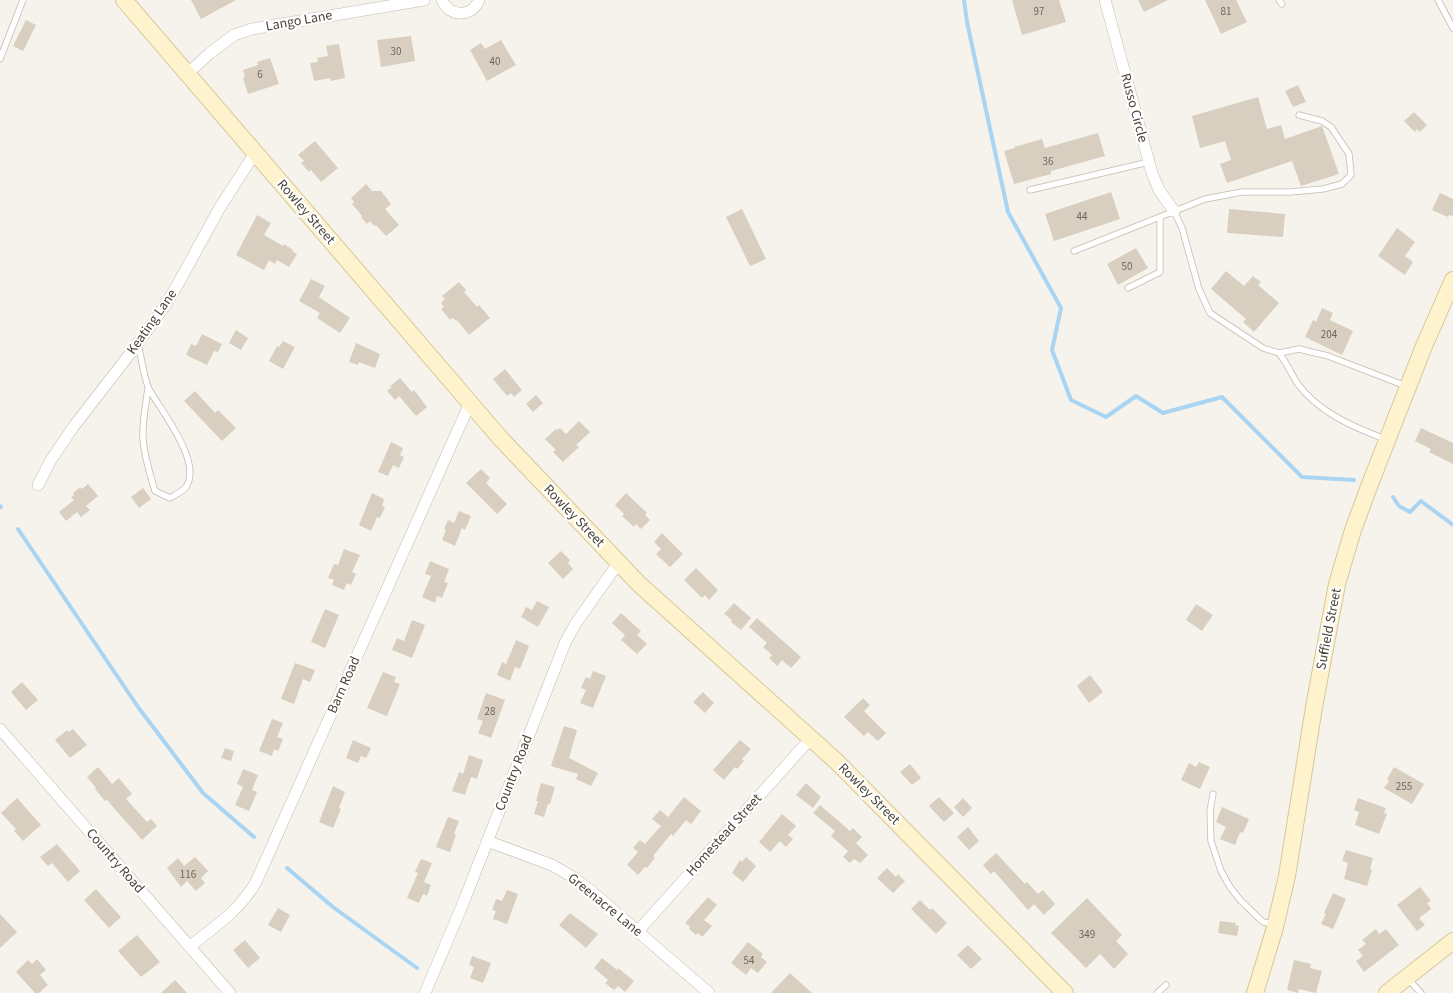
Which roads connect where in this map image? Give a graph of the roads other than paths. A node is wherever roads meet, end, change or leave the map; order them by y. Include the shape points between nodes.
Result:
1 (23, 0) edge
2 (124, 0) edge
3 (424, 0) edge
4 (442, 0) edge
5 (479, 0) edge
6 (1105, 0) edge
7 (1438, 0) edge
8 (1453, 28) edge
9 (0, 59) edge
10 (188, 74) junction
11 (1299, 115) dead end
12 (255, 153) junction
13 (1149, 162) junction
14 (1030, 190) dead end
15 (1174, 211) junction
16 (1160, 217) junction
17 (1074, 251) dead end
18 (1128, 288) dead end
19 (1451, 288) edge
20 (138, 344) junction
21 (1279, 353) junction
22 (1408, 387) junction
23 (148, 388) junction
24 (470, 403) junction
25 (1387, 440) junction
26 (38, 485) dead end
27 (619, 562) junction
28 (0, 729) edge
29 (811, 738) junction
30 (1213, 794) dead end
31 (487, 842) junction
32 (1276, 925) junction
33 (638, 932) junction
34 (1453, 941) edge
35 (190, 946) junction
36 (1407, 977) junction
37 (1166, 985) dead end
38 (230, 993) edge
39 (425, 993) edge
40 (709, 993) edge
41 (1065, 993) edge
42 (1156, 993) edge
43 (1255, 993) edge
44 (1387, 993) edge
45 (1421, 993) edge

1 - 9 lane
2 - 10 street, Rowley Street
3 - 10 street, Lango Lane via 252,29 234,36
4 - 5 street via 451,12 463,14 474,9
6 - 13 street, Russo Circle
7 - 8 lane
10 - 12 street, Rowley Street
11 - 15 lane via 1331,127 1349,154 1351,175 1342,184 1290,192 1242,192 1206,199
12 - 20 street, Keating Lane via 219,209 179,282
12 - 24 street, Rowley Street
13 - 14 lane
13 - 15 street, Russo Circle via 1159,190
15 - 16 lane
15 - 21 lane via 1210,313 1263,348
16 - 17 lane
16 - 18 lane via 1160,272
19 - 22 street, Suffield Street
20 - 23 lane
20 - 26 street, Keating Lane via 74,426
21 - 22 lane via 1300,349 1328,356
21 - 25 lane via 1298,384 1318,405 1350,425
22 - 25 street, Suffield Street
23 - 23 lane via 188,456 191,472 186,487 170,498 155,491 148,469 143,438
24 - 27 street, Rowley Street
24 - 35 street, Barn Road via 259,875 238,907
25 - 32 street, Suffield Street via 1360,508 1337,584 1291,860
27 - 29 street, Rowley Street via 639,584
27 - 31 street, Country Road via 565,643
28 - 35 street, Country Road
29 - 33 street, Homestead Street
29 - 41 street, Rowley Street
30 - 32 lane via 1211,841 1221,871 1246,906 1263,922
31 - 33 street, Greenacre Lane via 561,870 590,890
31 - 39 street, Country Road
32 - 43 street, Suffield Street
33 - 40 street, Greenacre Lane
34 - 36 street
35 - 38 street, Country Road
36 - 44 street
36 - 45 lane
37 - 42 lane

